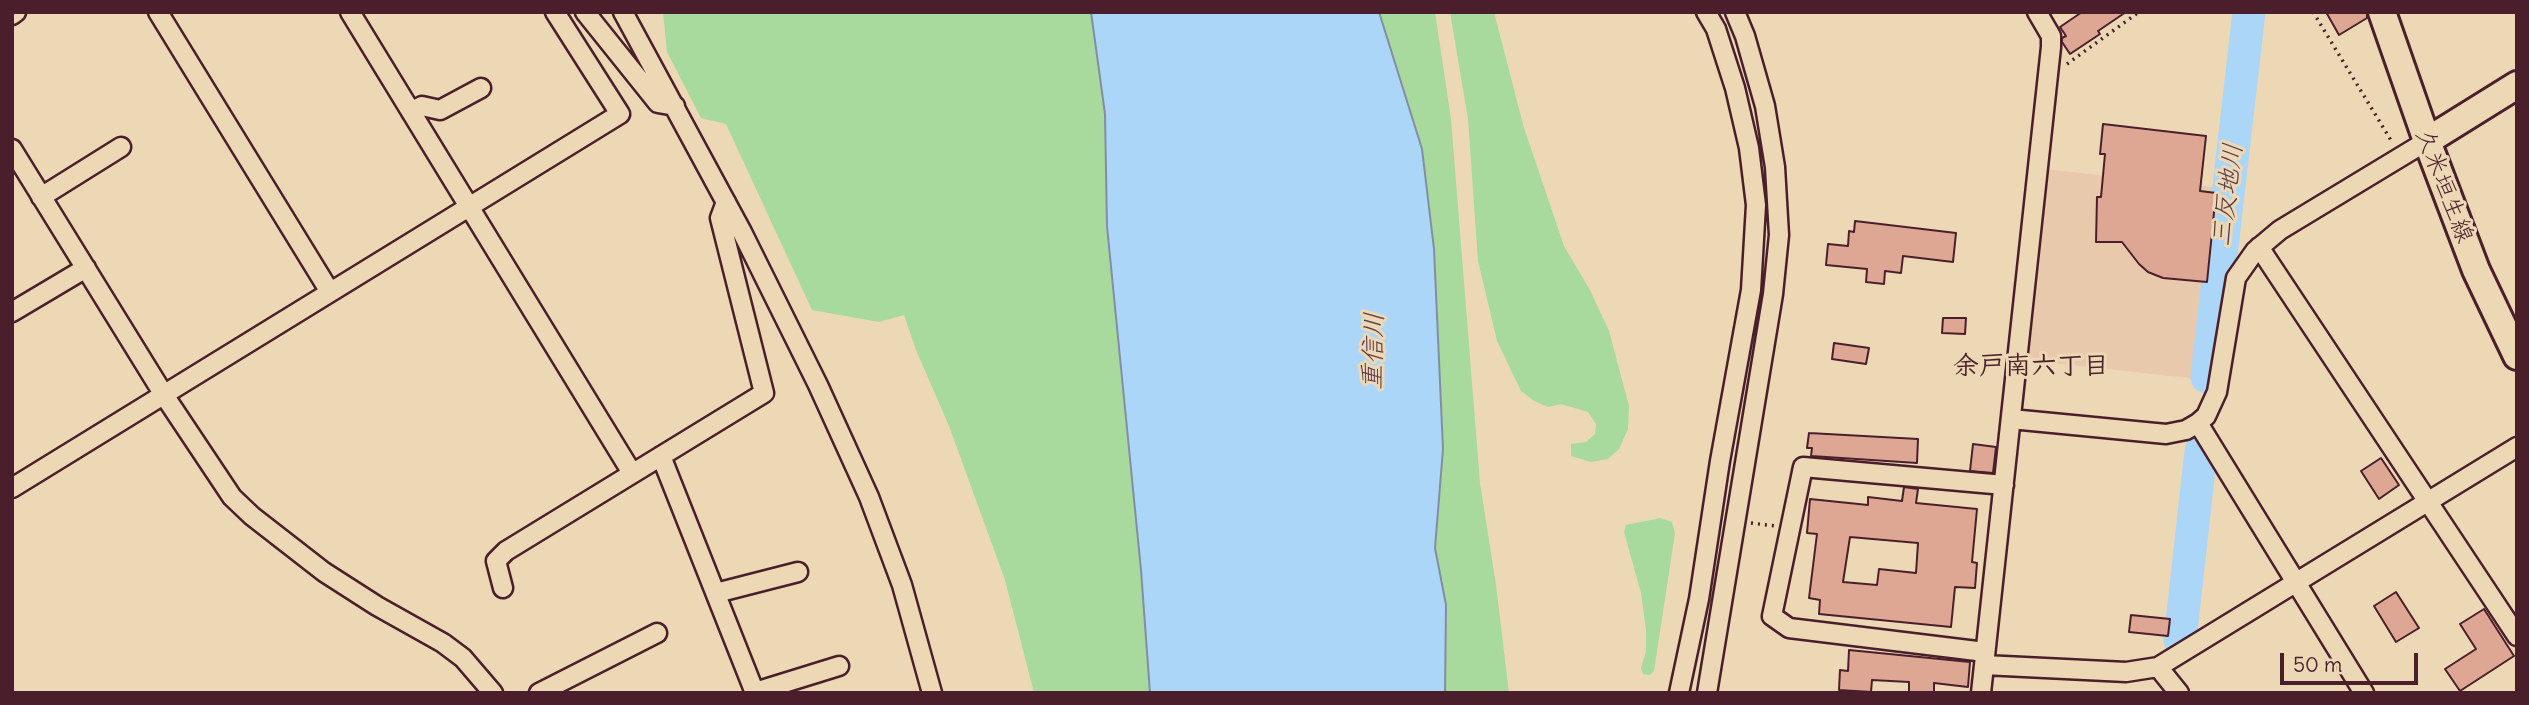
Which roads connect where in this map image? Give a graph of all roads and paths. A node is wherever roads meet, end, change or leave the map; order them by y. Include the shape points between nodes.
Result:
1 (158, 12) edge
2 (350, 12) edge
3 (555, 12) edge
4 (585, 12) edge
5 (623, 12) edge
6 (1706, 12) edge
7 (1735, 12) edge
8 (2139, 12) edge
9 (2313, 12) edge
10 (2382, 12) edge
11 (2043, 14) edge
12 (1715, 21) edge
13 (2049, 67) junction
14 (2517, 85) edge
15 (481, 88) dead end
16 (675, 106) junction
17 (411, 112) junction
18 (2427, 141) junction
19 (121, 147) dead end
20 (12, 149) edge
21 (2401, 156) junction
22 (41, 197) junction
23 (726, 202) junction
24 (469, 206) junction
25 (2259, 247) junction
26 (86, 268) junction
27 (330, 292) junction
28 (12, 312) edge
29 (2517, 356) edge
30 (164, 395) junction
31 (2011, 419) junction
32 (2198, 423) junction
33 (2517, 447) edge
34 (661, 456) junction
35 (632, 473) junction
36 (14, 483) edge
37 (2004, 485) junction
38 (2427, 502) junction
39 (798, 572) dead end
40 (2297, 583) junction
41 (503, 588) dead end
42 (716, 593) junction
43 (657, 633) dead end
44 (2517, 636) edge
45 (1985, 658) junction
46 (839, 666) dead end
47 (2158, 667) junction
48 (755, 692) edge
49 (493, 693) edge
50 (539, 693) edge
51 (932, 693) edge
52 (1679, 693) edge
53 (1707, 693) edge
54 (1981, 693) edge
55 (2179, 693) edge
56 (2364, 693) edge

1 - 27 street
2 - 17 street
3 - 24 street via 620,114
4 - 16 street via 659,103
5 - 16 street
6 - 12 street
7 - 53 street via 1765,107 1779,235
8 - 13 path via 2061,68
9 - 21 path
10 - 18 main road, 久米垣生線
11 - 13 street via 2050,36
12 - 52 street via 1749,148 1756,205 1751,290
13 - 31 street
14 - 18 main road
15 - 17 street via 440,110 422,106
16 - 23 street
17 - 24 street
18 - 21 street
18 - 29 main road, 久米垣生線 via 2476,270
19 - 22 street
20 - 22 street
21 - 25 street
22 - 26 street
23 - 34 street via 720,218 764,393
23 - 51 street via 869,497 902,585
24 - 27 street
24 - 35 street
25 - 32 street via 2236,278 2217,392
25 - 38 street
26 - 28 street
26 - 30 street
27 - 30 street
30 - 36 street
30 - 49 street via 232,497 252,516 324,572 443,643 463,658
31 - 32 street via 2166,434
31 - 37 street
32 - 40 street
33 - 38 street
34 - 35 street
34 - 42 street
35 - 41 street via 506,551 496,561
37 - 45 street
37 - 45 street via 1803,467 1772,616 1789,628
38 - 40 street
38 - 44 street
39 - 42 street
40 - 47 street
40 - 56 street
42 - 48 street
43 - 50 street
45 - 47 street via 2126,672
45 - 54 street
46 - 48 street
47 - 55 street

